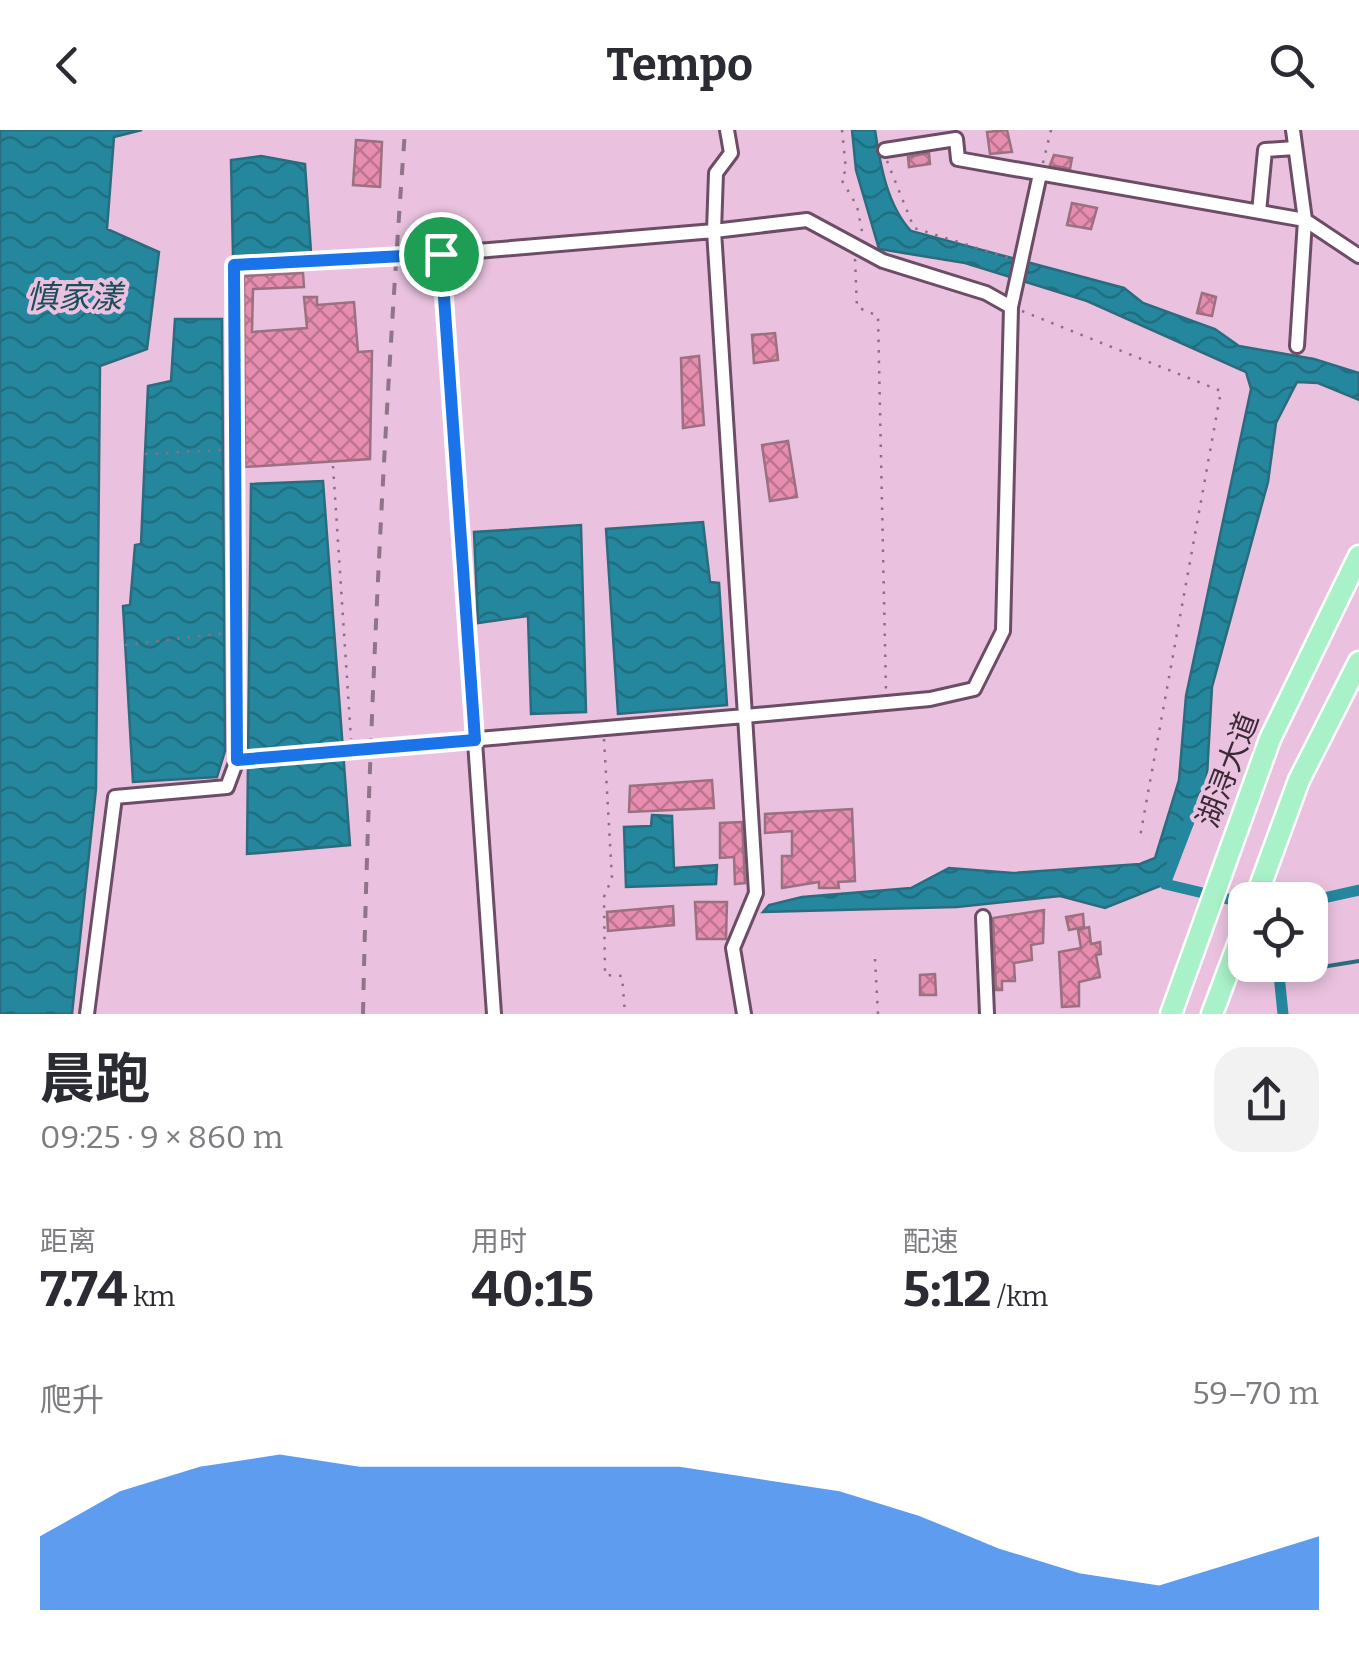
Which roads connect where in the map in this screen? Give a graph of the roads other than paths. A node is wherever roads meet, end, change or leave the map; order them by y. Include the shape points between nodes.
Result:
1 (727, 130) edge
2 (1293, 130) edge
3 (1295, 148) junction
4 (886, 150) road end
5 (1040, 174) junction
6 (1260, 212) junction
7 (1305, 220) junction
8 (714, 231) junction
9 (441, 254) junction
10 (1359, 256) edge
11 (1011, 307) junction
12 (1296, 346) dead end
13 (1359, 556) edge
14 (1359, 662) edge
15 (745, 716) junction
16 (475, 740) junction
17 (237, 760) junction
18 (1261, 882) edge
19 (983, 917) dead end
20 (1228, 972) edge
21 (87, 1014) edge
22 (494, 1014) edge
23 (744, 1014) edge
24 (986, 1014) edge
25 (1171, 1014) edge
26 (1212, 1014) edge

1 - 8 street via 732,153 716,173
2 - 3 street
3 - 6 street via 1265,150
3 - 7 street
4 - 5 street via 956,139 958,159
5 - 6 street
5 - 11 street
6 - 7 street
7 - 10 street
7 - 12 street
8 - 9 street
8 - 11 street via 808,220 860,249
8 - 15 street
9 - 16 street
9 - 17 street via 234,265
11 - 15 street via 1003,631 974,689
13 - 25 main road, 湖浔大道 via 1270,739
14 - 18 main road via 1299,780
15 - 16 street
15 - 23 street via 756,893 734,948
16 - 17 street
16 - 22 street
17 - 21 street via 227,787 115,797
19 - 24 street
20 - 26 main road

